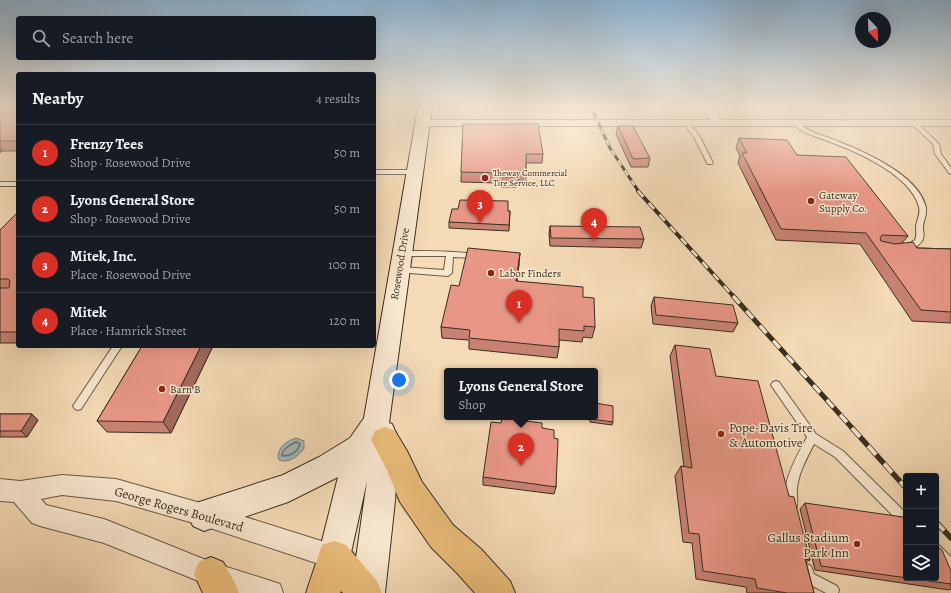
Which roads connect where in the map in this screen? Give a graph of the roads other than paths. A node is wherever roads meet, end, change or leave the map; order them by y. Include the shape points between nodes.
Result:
1 (421, 135) edge
2 (695, 135) edge
3 (813, 135) edge
4 (926, 135) edge
5 (710, 163) dead end
6 (376, 172) edge
7 (415, 172) junction
8 (951, 172) edge
9 (0, 184) edge
10 (16, 184) edge
11 (900, 249) edge
12 (450, 254) junction
13 (485, 256) edge
14 (400, 262) junction
15 (117, 348) edge
16 (776, 386) dead end
17 (78, 406) dead end
18 (374, 436) junction
19 (812, 437) junction
20 (10, 491) edge
21 (204, 515) junction
22 (903, 518) edge
23 (795, 519) edge
24 (939, 553) edge
25 (804, 556) edge
26 (334, 557) junction
27 (951, 566) edge
28 (217, 583) edge
29 (833, 590) dead end
30 (270, 593) edge
31 (323, 593) edge
32 (366, 593) edge
33 (498, 593) edge

1 - 7 main road, Rosewood Drive
2 - 5 lane
3 - 11 lane via 845,146 882,165 902,178 917,193 922,206 919,228 921,237 911,247
4 - 8 lane via 936,144 938,154
6 - 7 lane
7 - 14 main road, Rosewood Drive
9 - 10 lane
12 - 13 lane
12 - 14 lane
12 - 14 lane via 448,273
14 - 18 main road, Rosewood Drive
15 - 17 lane
16 - 19 lane
18 - 21 main road via 329,467 288,488
18 - 26 main road, Rosewood Drive
18 - 32 main road, Rosewood Drive via 380,501
18 - 33 main road via 397,460 411,492 442,536
19 - 22 lane via 839,454
19 - 23 lane via 798,466 790,496
20 - 21 street, George Rogers Boulevard via 62,485 116,490
20 - 28 street, George Rogers Boulevard via 40,515 104,531
21 - 26 street, George Rogers Boulevard
24 - 27 lane
25 - 29 lane via 809,578
26 - 31 main road, Rosewood Drive
26 - 32 main road
28 - 30 street, George Rogers Boulevard

